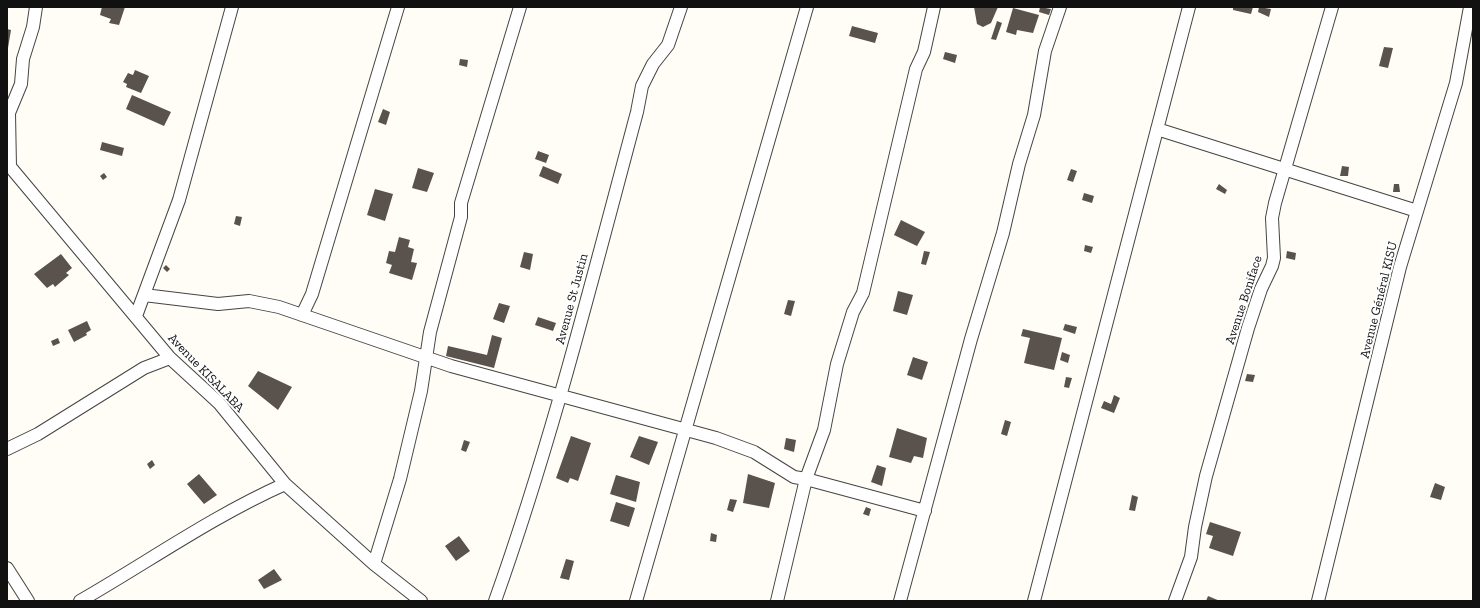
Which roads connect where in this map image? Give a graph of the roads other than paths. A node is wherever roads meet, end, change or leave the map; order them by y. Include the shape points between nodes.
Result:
1 (36, 7) edge
2 (232, 7) edge
3 (398, 7) edge
4 (520, 7) edge
5 (681, 7) edge
6 (807, 7) edge
7 (934, 7) edge
8 (1060, 7) edge
9 (1189, 7) edge
10 (1332, 7) edge
11 (1470, 7) edge
12 (1157, 129) junction
13 (9, 165) edge
14 (1285, 170) junction
15 (1417, 212) junction
16 (144, 295) junction
17 (302, 315) junction
18 (136, 316) junction
19 (170, 358) junction
20 (426, 358) junction
21 (560, 397) junction
22 (686, 430) junction
23 (7, 449) edge
24 (806, 479) junction
25 (285, 484) junction
26 (925, 511) junction
27 (374, 564) junction
28 (7, 568) edge
29 (413, 599) edge
30 (28, 601) edge
31 (80, 601) edge
32 (495, 601) edge
33 (636, 601) edge
34 (777, 601) edge
35 (900, 601) edge
36 (1034, 601) edge
37 (1175, 601) edge
38 (1318, 601) edge

1 - 13 street via 23,60 21,84 9,113
2 - 16 street via 179,200
3 - 17 street via 312,294
4 - 20 street via 461,203 461,217 430,332
5 - 21 street, Avenue St Justin via 668,45 653,64 642,86
6 - 22 street
7 - 24 street via 924,52 916,69 863,293 853,312 837,364 824,430
8 - 26 street via 1046,51 1034,116 1019,164 1003,232
9 - 12 street
10 - 14 street, Avenue Boniface
11 - 15 street, Avenue Général KISU via 1456,83
12 - 14 street
12 - 36 street
13 - 18 street, Avenue KISALABA
14 - 15 street
14 - 37 street, Avenue Boniface via 1272,218 1272,266 1261,288 1248,328 1206,476 1191,557
15 - 38 street, Avenue Général KISU via 1400,267
16 - 17 street via 218,304 248,301
16 - 18 street
17 - 20 street
18 - 19 street, Avenue KISALABA
19 - 23 street via 144,368 38,434
19 - 25 street, Avenue KISALABA via 219,403
20 - 21 street
20 - 27 street via 421,391 400,479
21 - 22 street
21 - 32 street, Avenue St Justin via 521,527
22 - 24 street via 754,452 794,477
22 - 33 street
24 - 26 street
24 - 34 street
25 - 27 street, Avenue KISALABA
25 - 31 street via 181,539
26 - 35 street
27 - 29 street, Avenue KISALABA
28 - 30 street

